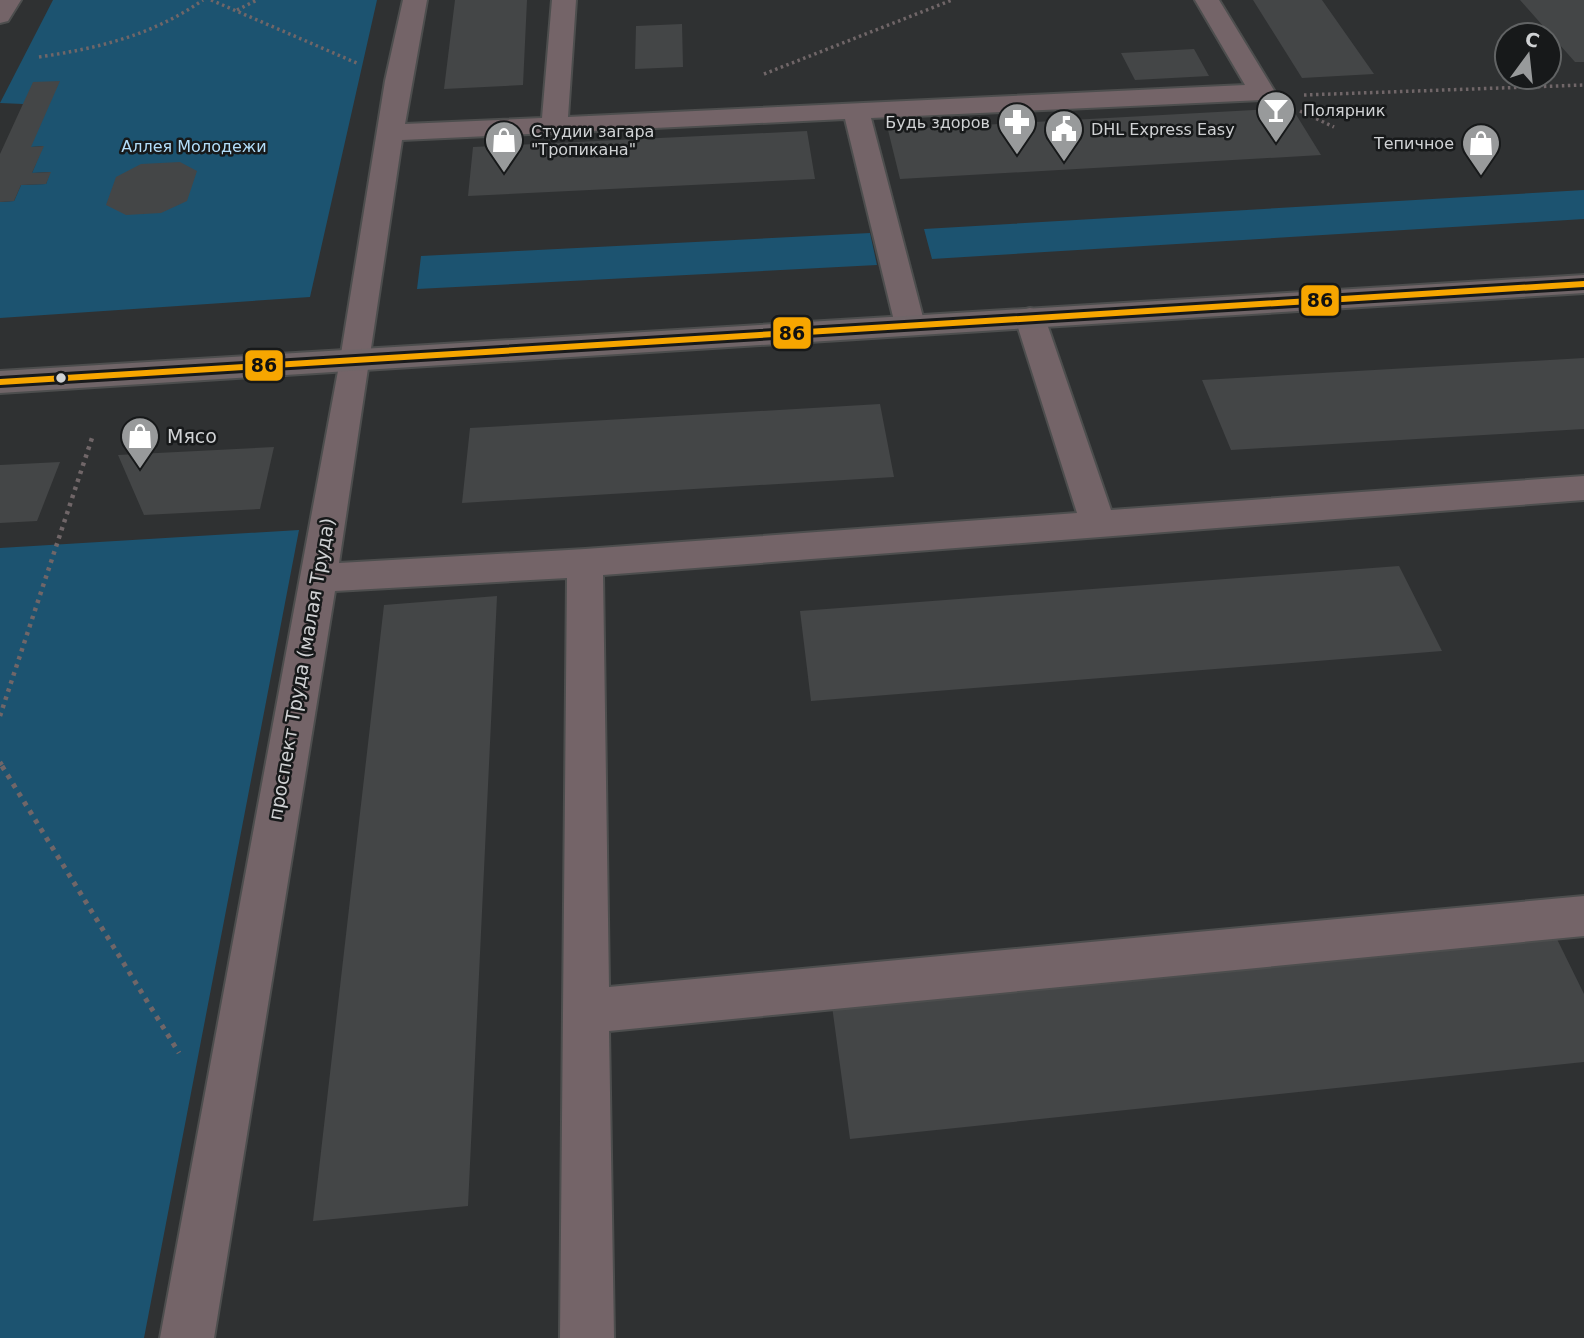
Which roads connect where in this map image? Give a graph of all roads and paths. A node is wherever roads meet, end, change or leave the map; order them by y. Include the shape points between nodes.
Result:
1 (9, 0) edge
2 (203, 0) edge
3 (211, 0) edge
4 (257, 0) edge
5 (415, 0) edge
6 (564, 0) edge
7 (952, 0) edge
8 (1207, 0) edge
9 (236, 10) junction
10 (0, 16) edge
11 (40, 57) dead end
12 (757, 76) dead end
13 (398, 81) junction
14 (1584, 85) edge
15 (1262, 92) junction
16 (856, 112) junction
17 (554, 127) junction
18 (390, 133) junction
19 (1584, 284) edge
20 (1030, 318) junction
21 (910, 325) junction
22 (356, 360) junction
23 (0, 382) edge
24 (92, 438) dead end
25 (1584, 488) edge
26 (1098, 524) junction
27 (585, 563) junction
28 (316, 578) junction
29 (0, 716) edge
30 (0, 762) edge
31 (1584, 916) edge
32 (586, 1011) junction
33 (180, 1055) dead end
34 (187, 1338) edge
35 (587, 1338) edge

1 - 10 street
2 - 11 path via 162,28
3 - 9 path
4 - 9 path
5 - 13 street, проспект Труда (малая Труда)
6 - 17 street
7 - 12 path
8 - 15 street
9 - 13 path
13 - 18 street, проспект Труда (малая Труда)
14 - 15 path via 1315,96
15 - 16 street
16 - 17 street
16 - 21 street
17 - 18 street
18 - 22 street, проспект Труда (малая Труда)
19 - 20 main road
20 - 21 main road
20 - 26 street
21 - 22 main road
22 - 23 main road
22 - 28 street, проспект Труда (малая Труда)
24 - 29 path
25 - 26 street
26 - 27 street
27 - 28 street
27 - 32 street
28 - 34 street, проспект Труда (малая Труда)
30 - 33 path
31 - 32 street
32 - 35 street

